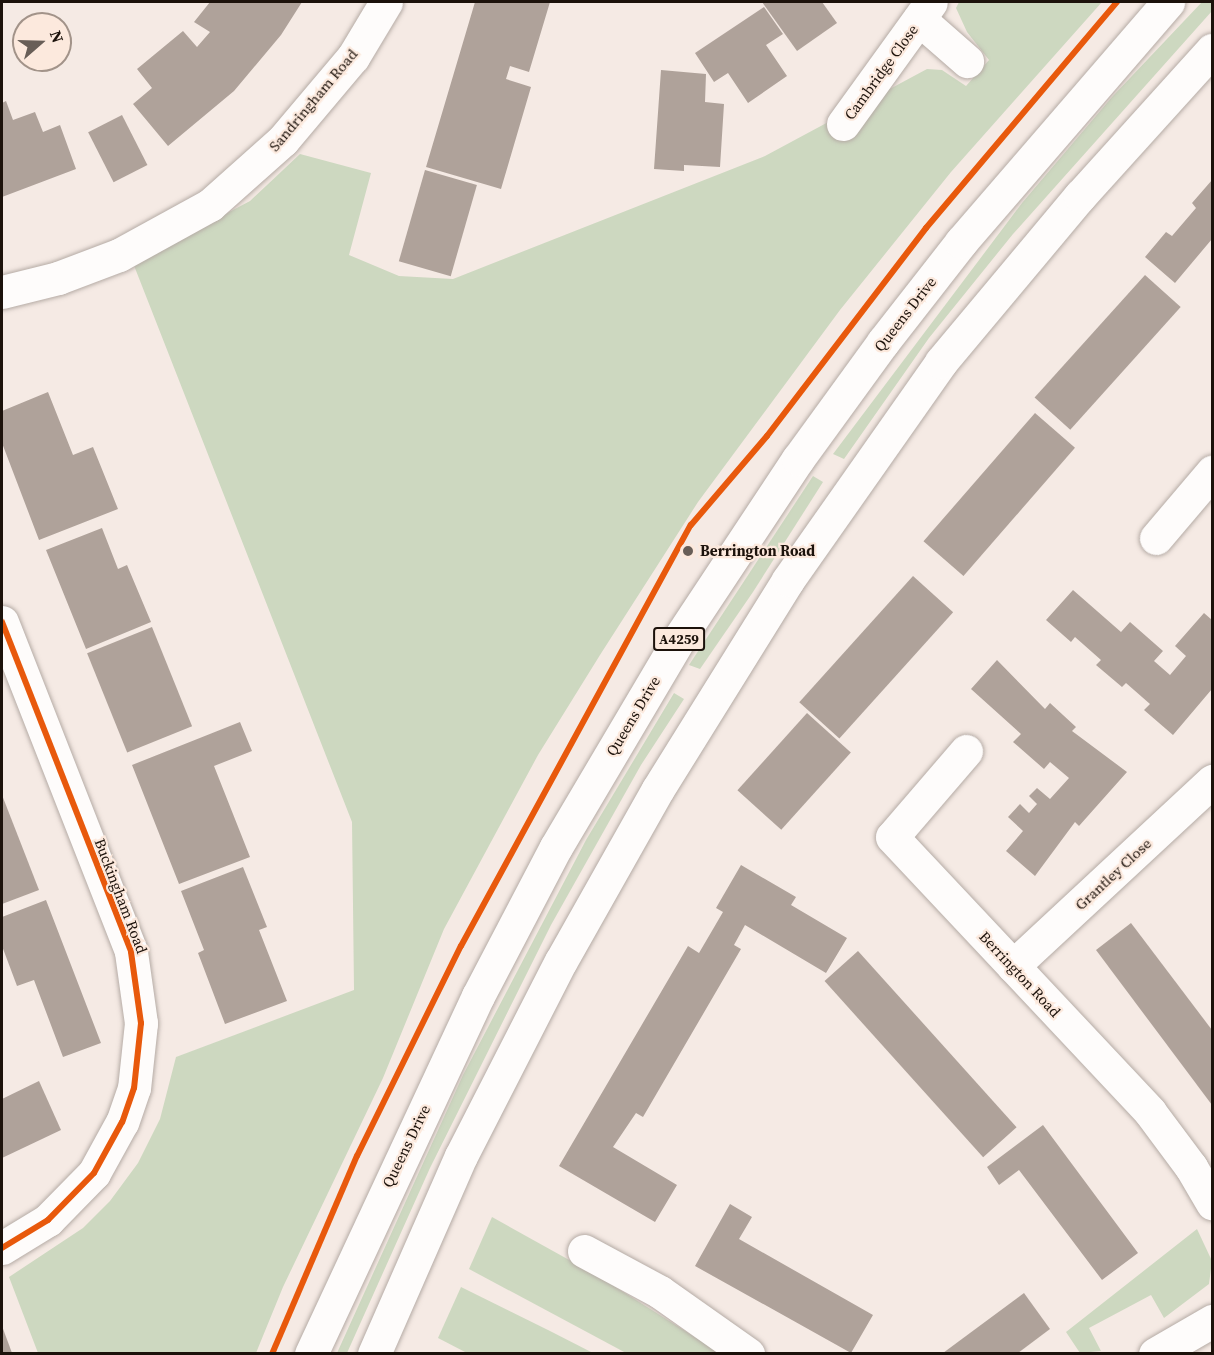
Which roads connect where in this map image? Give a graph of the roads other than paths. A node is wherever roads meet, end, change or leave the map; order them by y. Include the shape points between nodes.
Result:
1 (386, 2) edge
2 (1168, 2) edge
3 (925, 10) edge
4 (1212, 50) edge
5 (967, 61) dead end
6 (843, 124) dead end
7 (2, 292) edge
8 (1209, 485) edge
9 (1156, 538) dead end
10 (2, 622) edge
11 (12, 681) edge
12 (966, 751) dead end
13 (1212, 781) edge
14 (1013, 966) junction
15 (1212, 1203) edge
16 (2, 1248) edge
17 (584, 1251) dead end
18 (1212, 1321) edge
19 (311, 1353) edge
20 (374, 1353) edge
21 (748, 1353) edge
22 (1155, 1353) edge

1 - 7 main road, Sandringham Road via 353,57 296,125 210,205 119,255 58,278
2 - 19 main road, Queens Drive / A4259 via 961,242 883,342 798,459 686,627 556,848 478,996
3 - 5 main road, Cambridge Close
3 - 6 main road, Cambridge Close
4 - 20 main road via 1073,205 956,345 788,580 658,789 561,960 461,1156
8 - 9 main road
10 - 11 main road, Buckingham Road
11 - 16 main road, Buckingham Road via 131,952 141,1023 134,1088 122,1122 94,1173 48,1220
12 - 14 main road, Berrington Road via 892,837
13 - 14 main road, Grantley Close
14 - 15 main road, Berrington Road via 1150,1112
17 - 21 main road via 660,1292
18 - 22 main road

